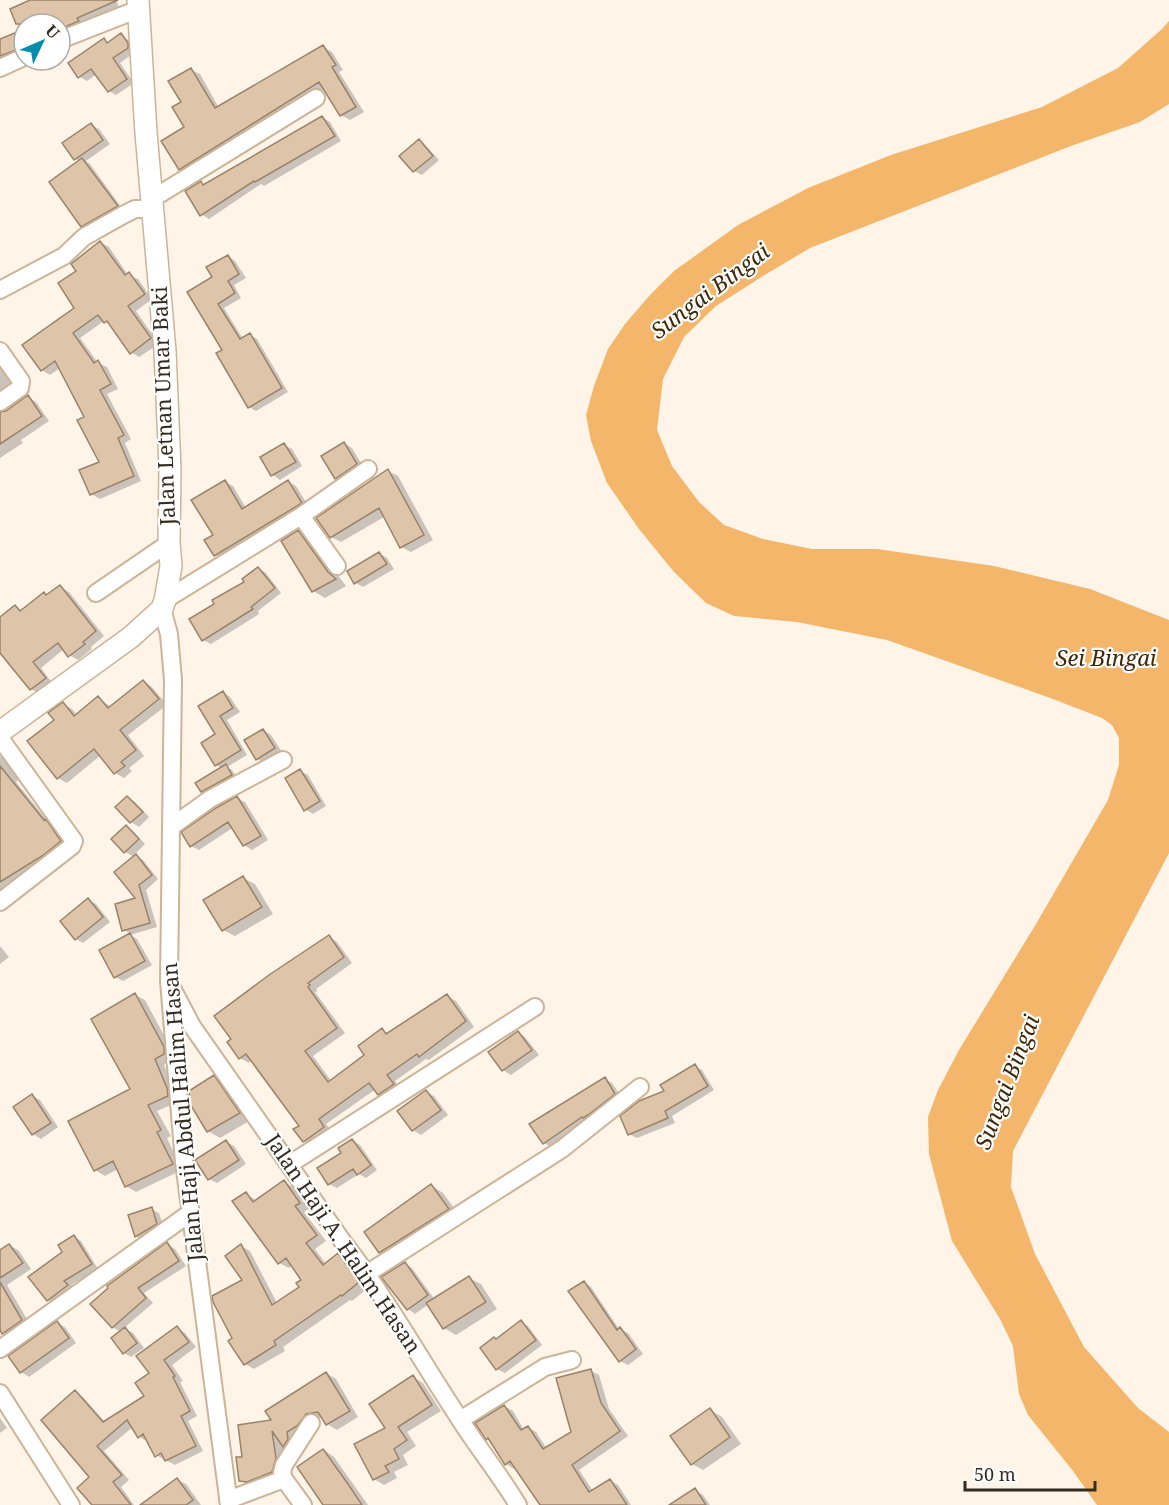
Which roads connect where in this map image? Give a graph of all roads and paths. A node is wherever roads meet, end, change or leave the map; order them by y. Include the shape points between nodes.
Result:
1 (138, 4) edge
2 (72, 34) edge
3 (316, 98) dead end
4 (153, 204) junction
5 (0, 290) edge
6 (0, 351) edge
7 (0, 402) edge
8 (368, 469) dead end
9 (302, 516) junction
10 (169, 543) junction
11 (337, 566) dead end
12 (96, 593) dead end
13 (164, 605) junction
14 (0, 732) edge
15 (0, 738) edge
16 (283, 760) dead end
17 (171, 827) junction
18 (0, 902) edge
19 (169, 981) junction
20 (535, 1007) dead end
21 (640, 1087) dead end
22 (290, 1164) junction
23 (190, 1213) junction
24 (368, 1273) junction
25 (0, 1348) edge
26 (572, 1360) dead end
27 (0, 1393) edge
28 (460, 1420) junction
29 (311, 1423) dead end
30 (284, 1479) junction
31 (228, 1502) edge
32 (71, 1505) edge
33 (303, 1505) edge
34 (518, 1505) edge

1 - 2 street
1 - 4 street, Jalan Letnan Umar Baki
3 - 4 street
4 - 5 street via 123,215 84,237 64,256
4 - 10 street, Jalan Letnan Umar Baki via 165,351
6 - 7 street via 21,381 20,388
8 - 9 street
9 - 11 street
9 - 13 street
10 - 12 street
10 - 13 street, Jalan Letnan Umar Baki via 171,566
13 - 14 street via 131,637
13 - 17 street, Jalan Haji Abdul Halim Hasan via 173,680
15 - 18 street via 74,841
16 - 17 street via 210,799
17 - 19 street, Jalan Haji Abdul Halim Hasan
19 - 22 street, Jalan Haji A. Halim Hasan via 192,1026
19 - 23 street, Jalan Haji Abdul Halim Hasan
20 - 22 street
21 - 24 street via 562,1149
22 - 24 street, Jalan Haji A. Halim Hasan
23 - 25 street
23 - 31 street, Jalan Haji Abdul Halim Hasan
24 - 28 street, Jalan Haji A. Halim Hasan
26 - 28 street via 545,1367
27 - 32 street
28 - 34 street, Jalan Haji A. Halim Hasan
29 - 30 street via 285,1465
30 - 31 street
30 - 33 street

